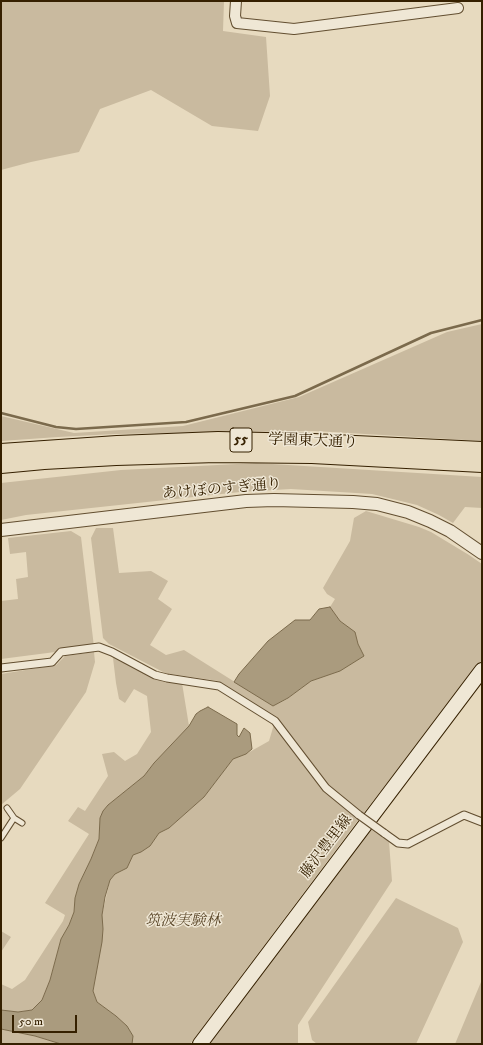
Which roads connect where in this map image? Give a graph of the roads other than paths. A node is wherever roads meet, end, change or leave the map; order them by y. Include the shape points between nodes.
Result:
1 (236, 1) edge
2 (458, 8) dead end
3 (482, 450) edge
4 (1, 452) edge
5 (482, 464) edge
6 (1, 466) edge
7 (1, 530) edge
8 (482, 553) edge
9 (1, 668) edge
10 (482, 670) edge
11 (8, 808) dead end
12 (14, 818) junction
13 (482, 822) edge
14 (22, 823) dead end
15 (1, 838) edge
16 (200, 1044) edge

1 - 2 street via 237,23 294,29
3 - 4 main road, 学園東大通り / 55 via 233,440
5 - 6 main road, 学園東大通り / 55 via 312,455 217,454 116,457
7 - 8 street, あけぼのすぎ通り via 246,501 353,502 377,504 408,512 450,531
9 - 13 street, bridge via 52,662 62,652 99,648 112,652 155,675 219,686 275,721 326,788 398,843 408,844 464,816
10 - 16 main road, 藤沢豊里線
11 - 12 lane
12 - 14 lane
12 - 15 lane

